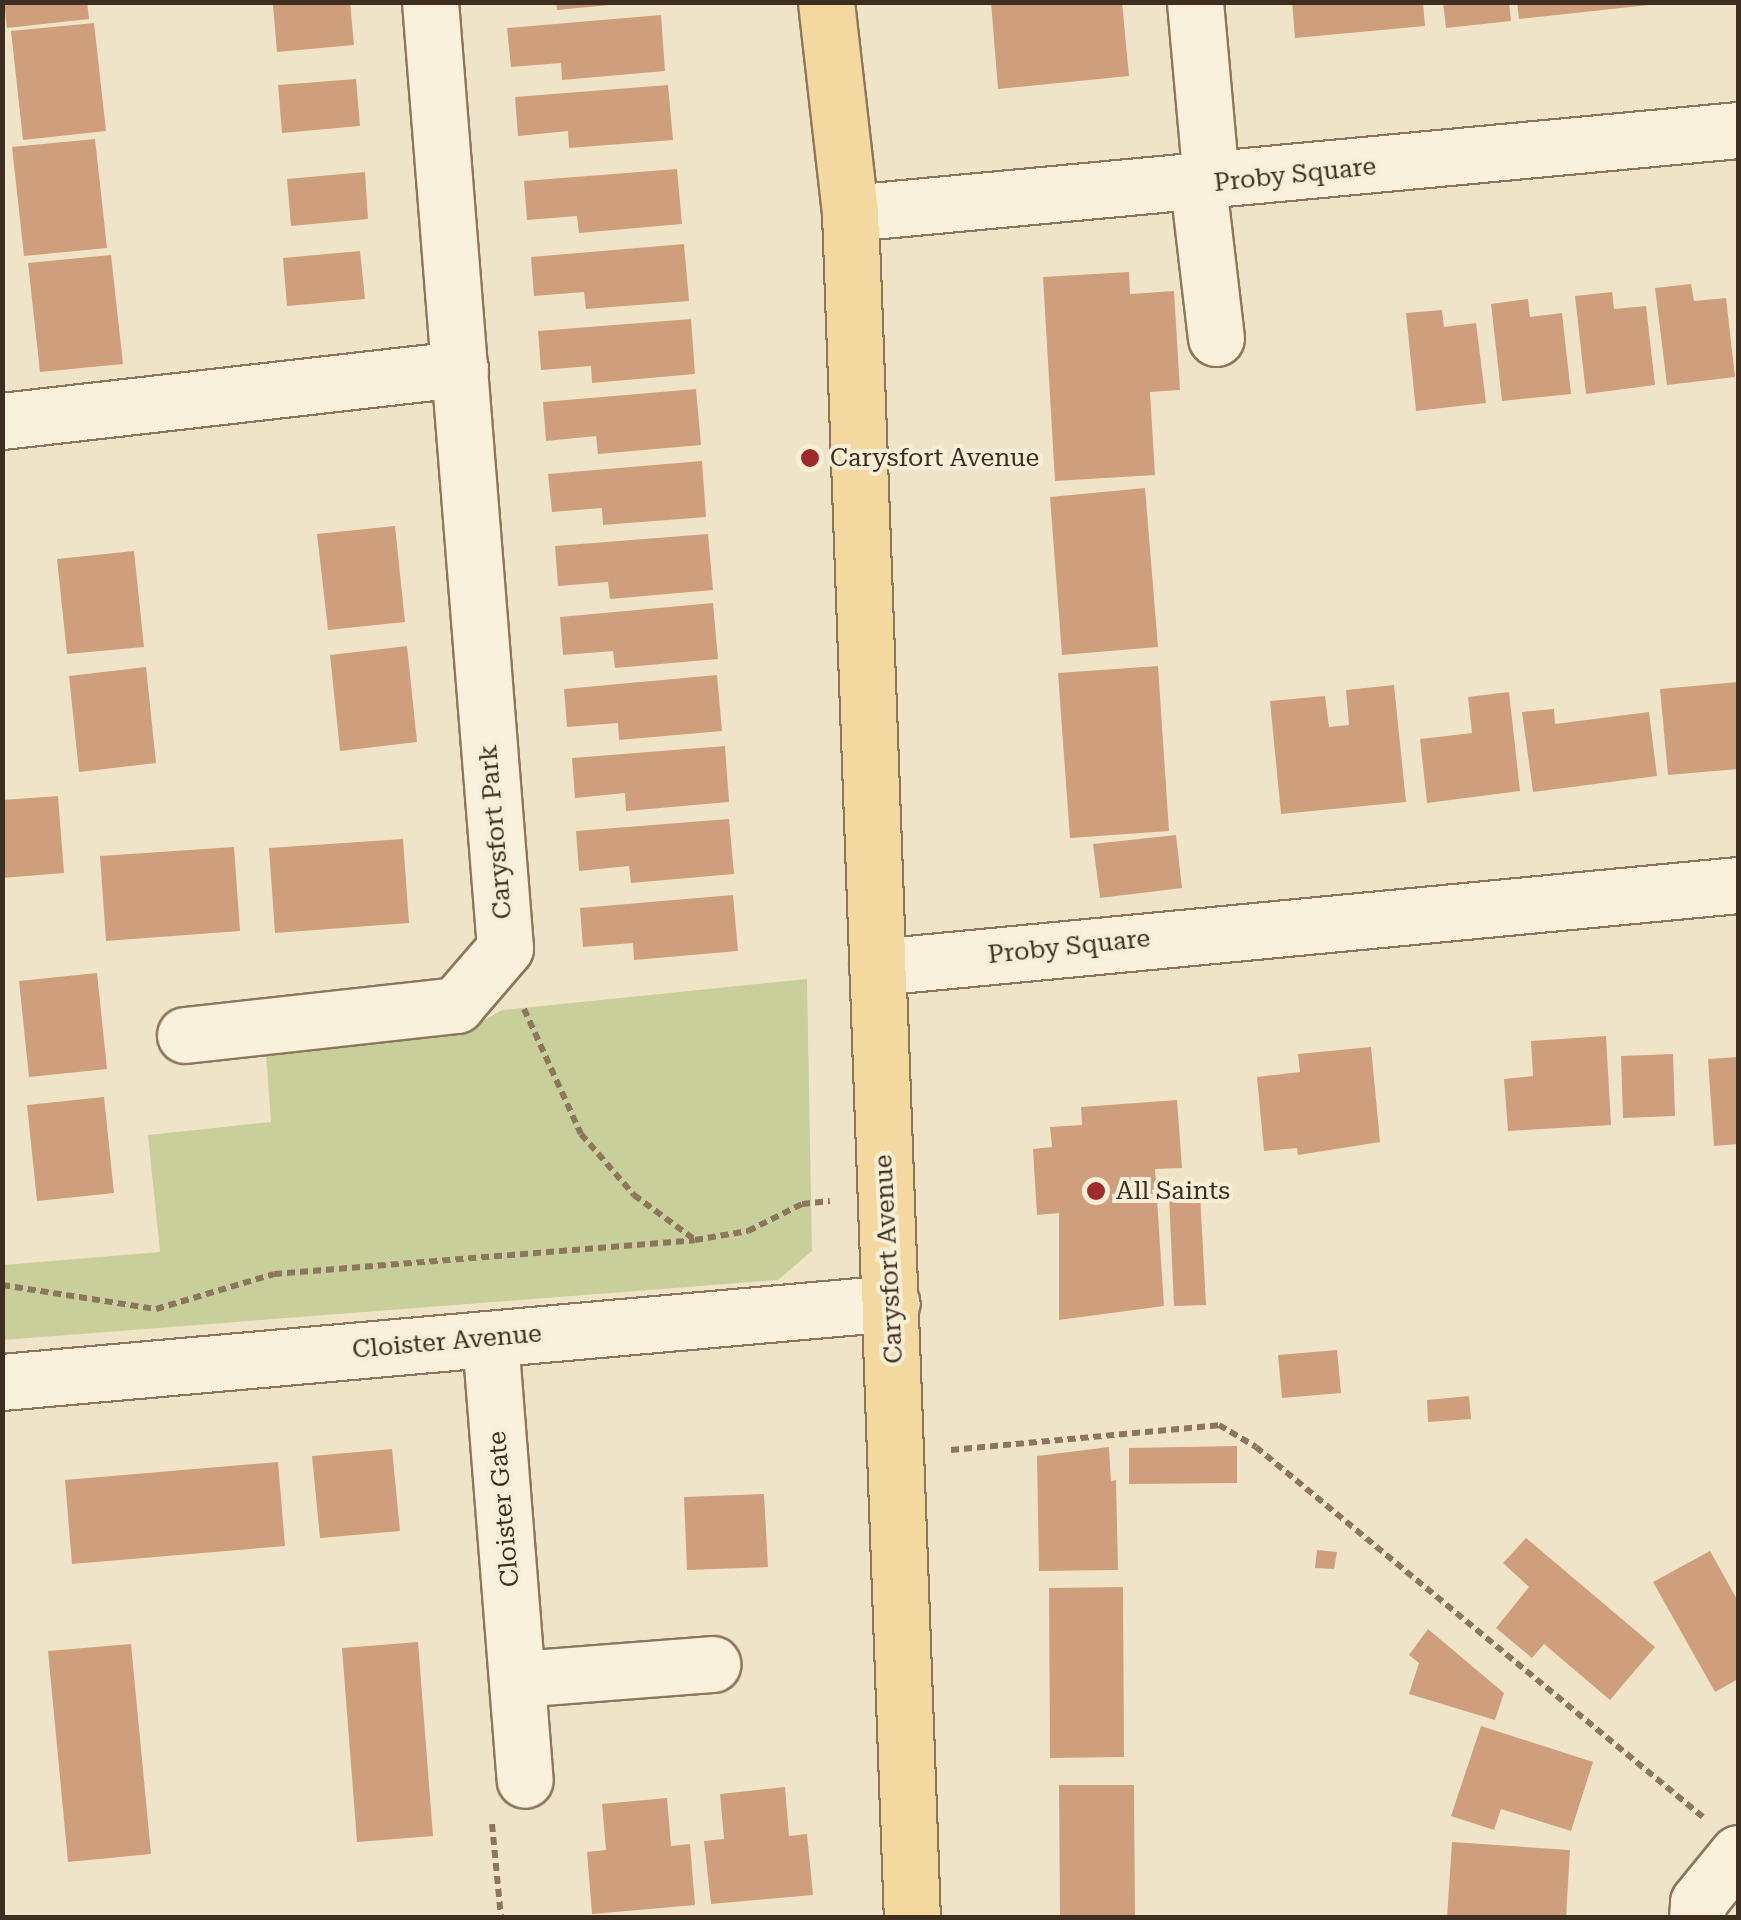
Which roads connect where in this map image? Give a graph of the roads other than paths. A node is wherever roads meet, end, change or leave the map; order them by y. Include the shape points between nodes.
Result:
1 (430, 2) edge
2 (826, 2) edge
3 (1195, 2) edge
4 (1738, 130) edge
5 (1204, 184) junction
6 (850, 213) junction
7 (1216, 338) dead end
8 (460, 369) junction
9 (2, 421) edge
10 (1738, 884) edge
11 (878, 968) junction
12 (184, 1035) dead end
13 (892, 1303) junction
14 (490, 1338) junction
15 (2, 1382) edge
16 (712, 1664) dead end
17 (518, 1679) junction
18 (525, 1780) road end
19 (1727, 1840) edge
20 (912, 1918) edge
21 (1697, 1918) edge

1 - 8 street, Carysfort Park
2 - 6 main road, Carysfort Avenue
3 - 5 street
4 - 5 street, Proby Square
5 - 6 street, Proby Square
5 - 7 street
6 - 11 main road, Carysfort Avenue
8 - 9 street
8 - 12 street, Carysfort Park via 505,948 456,1004
10 - 11 street, Proby Square
11 - 13 main road, Carysfort Avenue
13 - 14 street, Cloister Avenue
13 - 20 main road, Carysfort Avenue
14 - 15 street, Cloister Avenue
14 - 17 street, Cloister Gate
16 - 17 street
17 - 18 street, Cloister Gate
19 - 21 street

